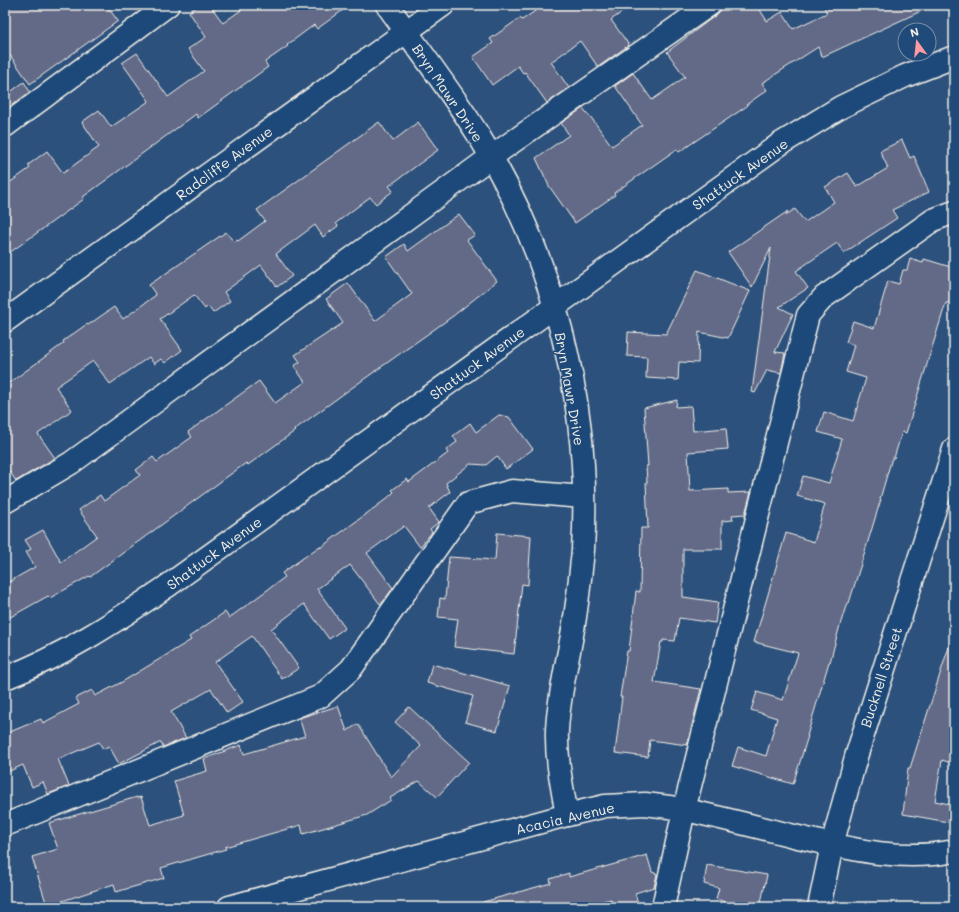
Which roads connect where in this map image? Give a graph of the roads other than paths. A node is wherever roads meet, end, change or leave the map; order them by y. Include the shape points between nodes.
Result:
1 (168, 5) edge
2 (387, 5) edge
3 (443, 5) edge
4 (709, 5) edge
5 (406, 32) junction
6 (954, 57) edge
7 (5, 126) edge
8 (491, 157) junction
9 (954, 212) edge
10 (555, 307) junction
11 (5, 322) edge
12 (954, 449) edge
13 (584, 497) junction
14 (5, 502) edge
15 (5, 678) edge
16 (684, 810) junction
17 (567, 815) junction
18 (5, 825) edge
19 (832, 845) junction
20 (954, 851) edge
21 (229, 907) edge
22 (663, 907) edge
23 (819, 907) edge

1 - 7 street
2 - 5 street, Bryn Mawr Drive
3 - 5 street, Radcliffe Avenue
4 - 8 street
5 - 8 street, Bryn Mawr Drive via 449,90
5 - 11 street, Radcliffe Avenue
6 - 10 street, Shattuck Avenue via 905,76 841,107 780,144
8 - 10 street, Bryn Mawr Drive via 510,191 535,248
8 - 14 street via 71,463
9 - 16 street via 933,220 824,297 808,315
10 - 13 street, Bryn Mawr Drive via 569,363 579,425
10 - 15 street, Shattuck Avenue via 166,588 101,630
12 - 19 street, Bucknell Street via 856,757
13 - 17 street, Bryn Mawr Drive via 583,549 576,611 561,690 557,730 559,771
13 - 18 street via 512,491 468,503 351,669 321,696
16 - 17 street, Acacia Avenue via 645,804 605,806
16 - 19 street, Acacia Avenue
16 - 22 street
17 - 21 street, Acacia Avenue
19 - 20 street, Acacia Avenue via 874,854 910,856
19 - 23 street, Bucknell Street

